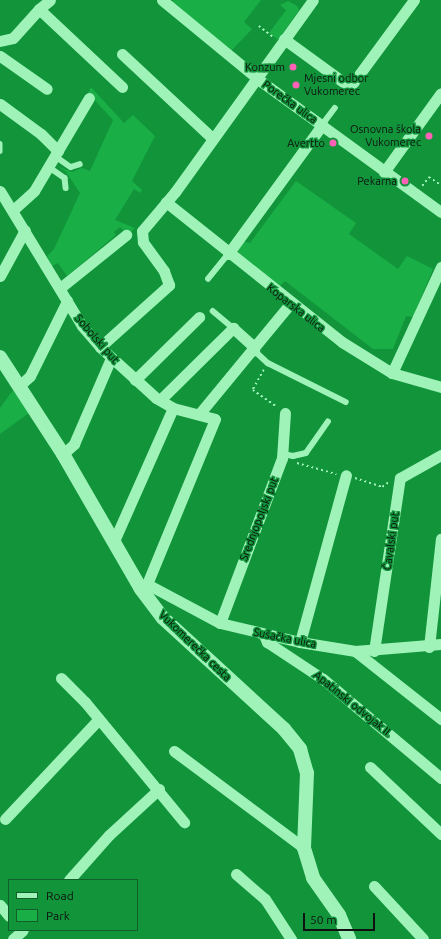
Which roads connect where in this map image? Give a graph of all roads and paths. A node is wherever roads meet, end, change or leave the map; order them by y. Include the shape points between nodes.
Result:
1 (50, 0) edge
2 (162, 0) edge
3 (313, 0) edge
4 (414, 0) edge
5 (39, 9) junction
6 (259, 26) dead end
7 (281, 40) junction
8 (0, 41) edge
9 (122, 54) dead end
10 (0, 56) edge
11 (256, 78) junction
12 (122, 87) dead end
13 (47, 89) dead end
14 (441, 93) edge
15 (89, 98) dead end
16 (0, 104) edge
17 (335, 108) dead end
18 (322, 125) junction
19 (212, 138) junction
20 (0, 144) edge
21 (0, 151) edge
22 (56, 154) junction
23 (80, 164) dead end
24 (49, 167) junction
25 (384, 172) junction
26 (441, 185) edge
27 (66, 188) dead end
28 (420, 189) dead end
29 (0, 191) edge
30 (166, 202) junction
31 (13, 210) junction
32 (441, 212) edge
33 (25, 230) junction
34 (126, 235) dead end
35 (228, 254) junction
36 (441, 267) edge
37 (0, 276) edge
38 (208, 279) dead end
39 (60, 288) junction
40 (66, 301) junction
41 (290, 304) junction
42 (213, 311) dead end
43 (199, 317) dead end
44 (233, 328) junction
45 (100, 347) junction
46 (254, 350) junction
47 (0, 357) edge
48 (111, 358) junction
49 (268, 363) junction
50 (392, 373) junction
51 (135, 380) junction
52 (20, 385) junction
53 (441, 387) edge
54 (160, 400) junction
55 (346, 402) dead end
56 (173, 408) junction
57 (200, 413) junction
58 (285, 413) joint
59 (328, 422) dead end
60 (63, 454) junction
61 (283, 454) junction
62 (441, 455) edge
63 (346, 474) dead end
64 (441, 539) edge
65 (114, 541) junction
66 (144, 587) junction
67 (220, 623) junction
68 (264, 635) junction
69 (300, 642) junction
70 (441, 644) edge
71 (429, 647) junction
72 (355, 651) junction
73 (374, 651) junction
74 (61, 678) dead end
75 (99, 719) junction
76 (441, 719) edge
77 (174, 751) dead end
78 (370, 767) dead end
79 (441, 778) edge
80 (159, 789) junction
81 (5, 819) dead end
82 (184, 822) dead end
83 (441, 834) edge
84 (304, 848) junction
85 (236, 874) dead end
86 (70, 879) edge
87 (374, 886) dead end
88 (0, 905) edge
89 (8, 915) edge
90 (21, 931) edge
91 (13, 939) edge
92 (291, 939) edge
93 (349, 939) edge
94 (423, 939) edge

1 - 5 street
2 - 11 street, Porečka ulica
3 - 7 street
4 - 7 street via 349,89
5 - 8 street via 13,38
5 - 12 street
6 - 7 path
7 - 11 street
9 - 19 street
10 - 13 street
11 - 18 street, Porečka ulica
11 - 19 street
14 - 25 street
15 - 22 street
16 - 22 street via 41,134
17 - 18 lane
18 - 25 street, Porečka ulica
18 - 35 street
19 - 30 street
20 - 21 lane
22 - 23 lane via 71,167
22 - 24 street
24 - 27 lane via 65,178
24 - 31 street via 34,191
25 - 32 street, Porečka ulica
26 - 28 path via 429,177
29 - 31 street, Sobolski put
30 - 35 street, Koparska ulica
30 - 45 street via 142,230 144,242 164,271 169,285
31 - 33 street, Sobolski put
33 - 37 street
33 - 39 street, Sobolski put
34 - 39 street
35 - 38 lane
35 - 41 street, Koparska ulica
36 - 50 street
39 - 40 street, Sobolski put
40 - 45 street, Sobolski put
40 - 52 street via 30,376
41 - 46 street
41 - 50 street, Koparska ulica via 342,342
42 - 44 lane
43 - 51 street
44 - 46 street
44 - 54 street
45 - 48 street, Sobolski put
46 - 49 lane
46 - 57 street
47 - 52 street, Vukomerečka cesta
48 - 51 street, Sobolski put
48 - 60 street via 74,444
49 - 55 lane
49 - 58 path via 253,390
50 - 53 street, Koparska ulica
51 - 54 street, Sobolski put
52 - 60 street, Vukomerečka cesta
54 - 56 street, Sobolski put
56 - 57 street, Sobolski put
56 - 65 street
57 - 66 street, Sobolski put via 215,419
58 - 61 street, Srednjopoljski put
59 - 61 lane via 306,453 293,456
60 - 65 street, Vukomerečka cesta
61 - 67 street, Srednjopoljski put
62 - 73 street, Čavalski put via 400,478
63 - 69 street
64 - 71 street
65 - 66 street, Vukomerečka cesta
66 - 67 street, Sušačka ulica
66 - 84 street, Vukomerečka cesta via 172,628 284,729 300,749 307,773
67 - 68 street, Sušačka ulica
68 - 69 street, Sušačka ulica
68 - 79 street, Apatinski odvojak II. via 267,642 323,679
69 - 72 street, Sušačka ulica
70 - 71 street, Sušačka ulica
71 - 73 street, Sušačka ulica
72 - 73 street, Sušačka ulica
72 - 76 street
74 - 75 street
75 - 80 street
75 - 81 street
77 - 84 street
78 - 83 street
80 - 82 street
80 - 86 street via 109,835
84 - 93 street, Vukomerečka cesta via 313,878 339,915
85 - 92 street via 265,899
87 - 94 street
88 - 89 street
90 - 91 street

